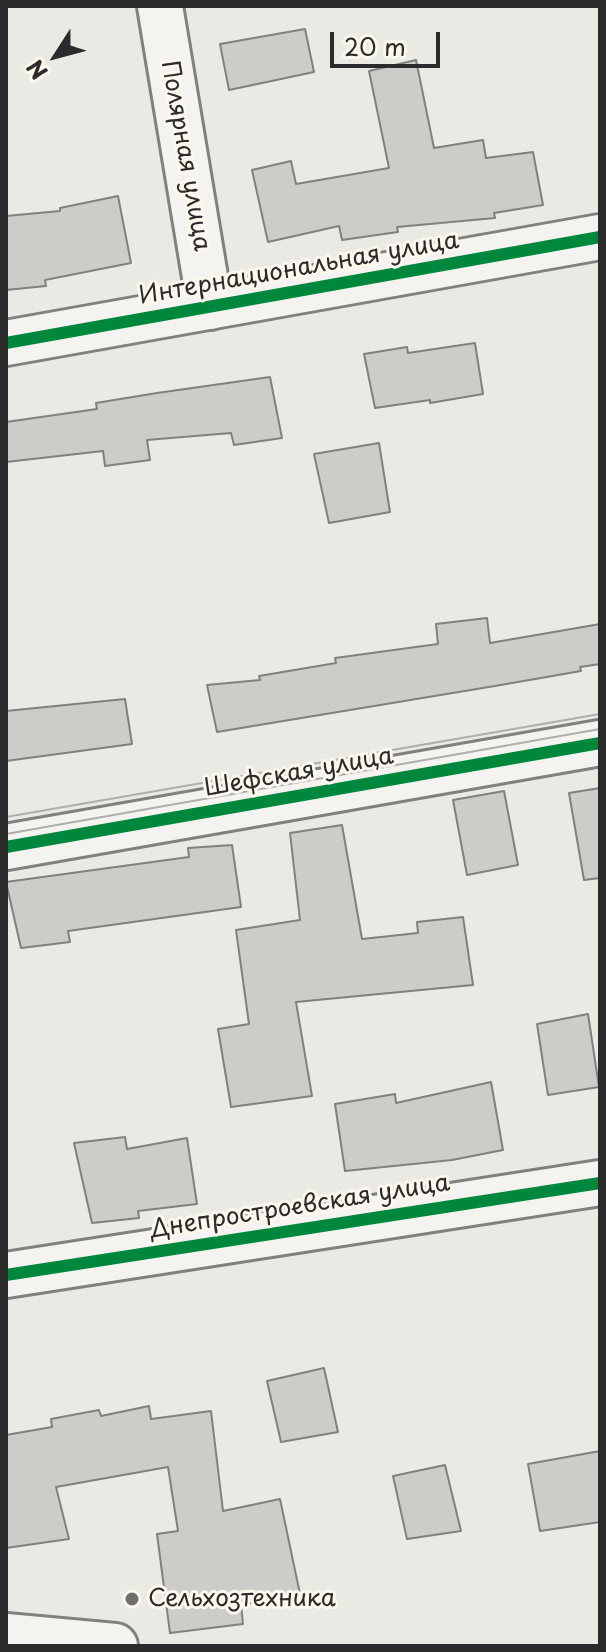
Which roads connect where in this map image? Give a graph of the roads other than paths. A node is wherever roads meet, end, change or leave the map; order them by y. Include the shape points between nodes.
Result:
1 (160, 6) edge
2 (600, 237) edge
3 (210, 307) junction
4 (6, 343) edge
5 (600, 743) edge
6 (6, 847) edge
7 (600, 1183) edge
8 (6, 1275) edge
9 (6, 1636) edge
10 (115, 1646) edge

1 - 3 main road, Полярная улица
2 - 3 main road, Интернациональная улица
3 - 4 main road, Интернациональная улица
5 - 6 main road, Шефская улица
7 - 8 main road, Днепростроевская улица
9 - 10 main road

